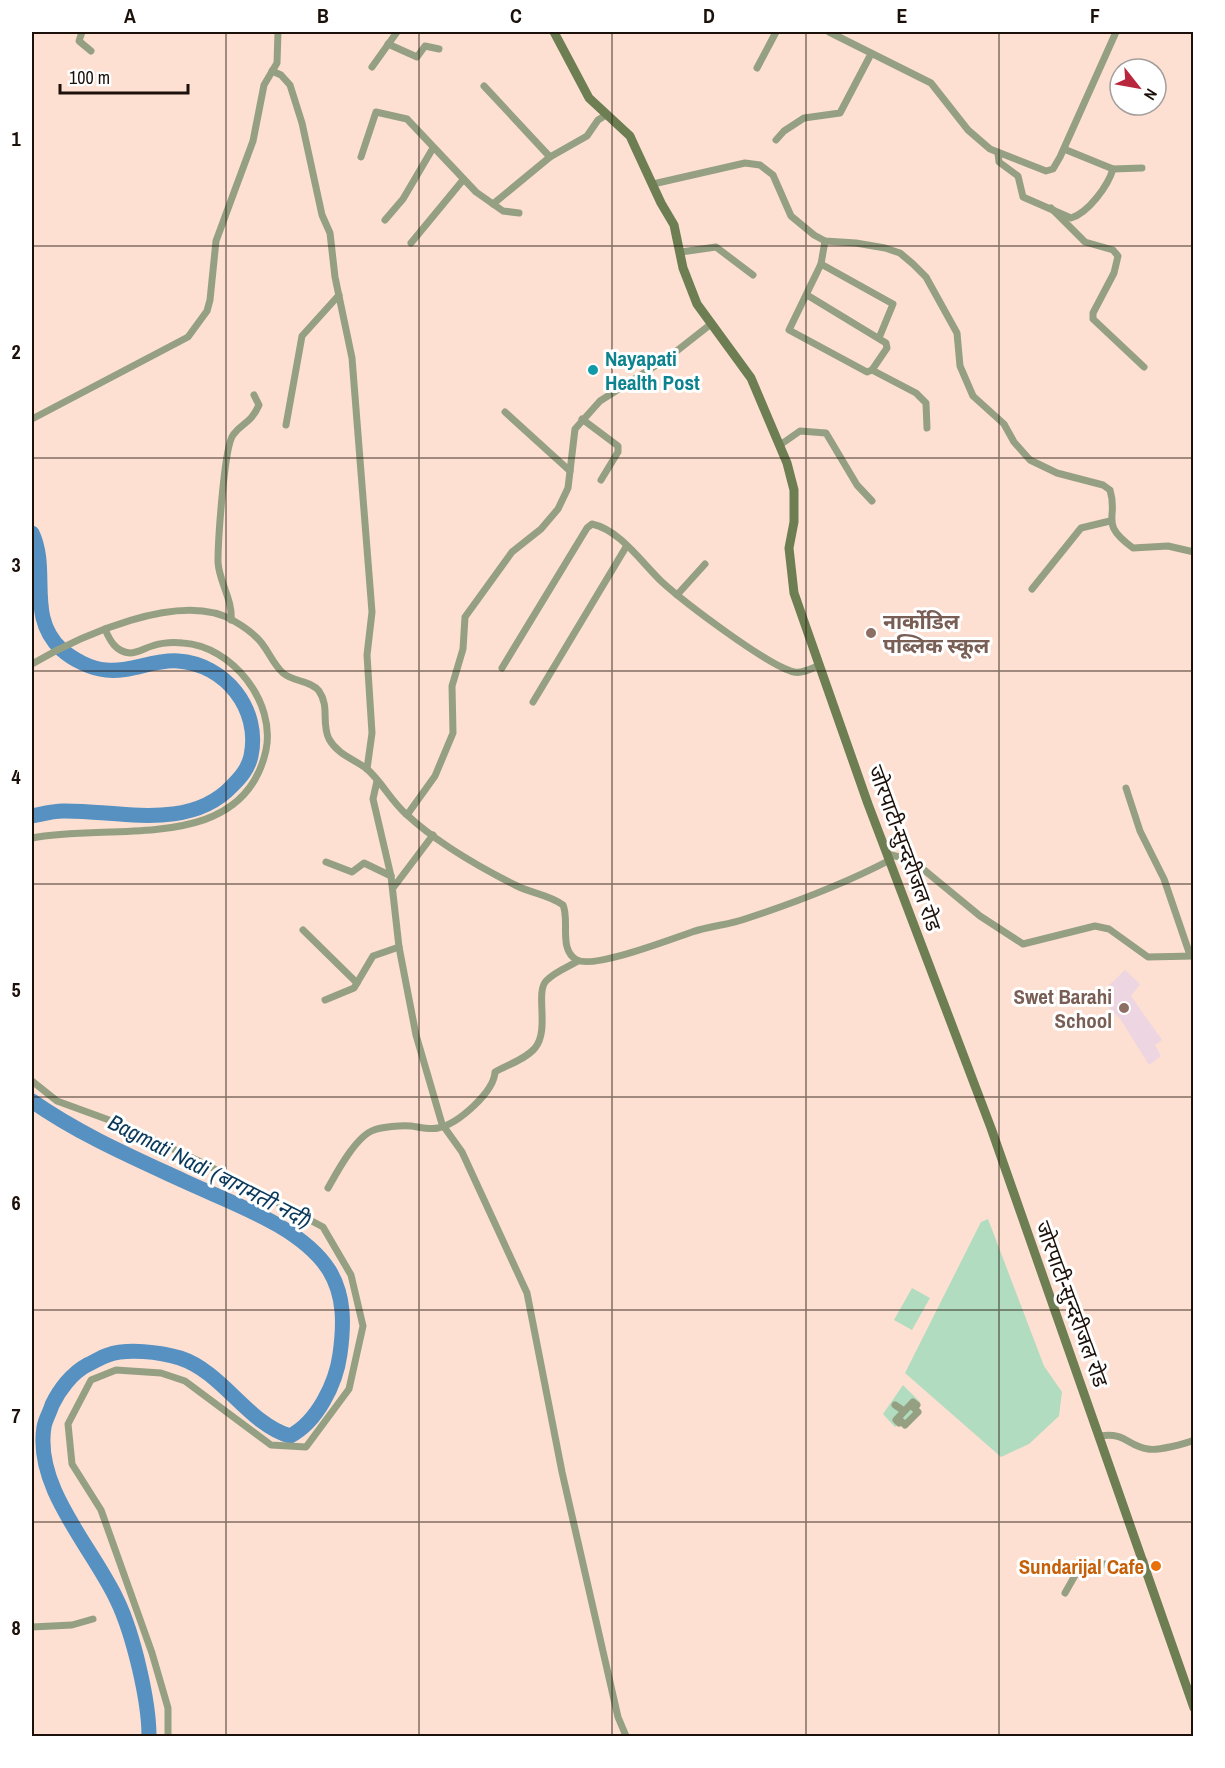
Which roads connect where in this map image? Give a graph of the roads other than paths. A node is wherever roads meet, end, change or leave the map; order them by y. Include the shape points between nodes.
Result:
1 (82, 32) edge
2 (278, 32) edge
3 (397, 32) edge
4 (554, 32) edge
5 (776, 32) edge
6 (829, 32) edge
7 (1116, 32) edge
8 (388, 44) junction
9 (439, 49) dead end
10 (91, 51) dead end
11 (871, 54) junction
12 (372, 67) dead end
13 (757, 68) dead end
14 (272, 71) junction
15 (484, 86) dead end
16 (606, 115) junction
17 (776, 140) dead end
18 (433, 148) junction
19 (1064, 149) junction
20 (998, 153) junction
21 (361, 157) dead end
22 (550, 157) junction
23 (1142, 168) dead end
24 (1113, 169) junction
25 (463, 180) junction
26 (652, 184) junction
27 (493, 204) junction
28 (1051, 208) junction
29 (519, 213) dead end
30 (385, 220) dead end
31 (825, 241) junction
32 (411, 243) dead end
33 (681, 252) junction
34 (820, 264) junction
35 (753, 275) dead end
36 (807, 295) junction
37 (339, 296) junction
38 (711, 324) junction
39 (879, 338) junction
40 (1144, 367) dead end
41 (873, 370) junction
42 (254, 395) dead end
43 (505, 412) dead end
44 (32, 419) edge
45 (582, 419) junction
46 (286, 425) dead end
47 (927, 428) dead end
48 (780, 445) junction
49 (570, 471) junction
50 (601, 480) dead end
51 (872, 501) dead end
52 (1110, 520) junction
53 (626, 546) junction
54 (1194, 552) edge
55 (705, 564) dead end
56 (1032, 589) dead end
57 (677, 595) junction
58 (231, 620) junction
59 (105, 629) junction
60 (32, 664) edge
61 (820, 665) junction
62 (502, 668) dead end
63 (533, 702) dead end
64 (367, 769) junction
65 (377, 781) junction
66 (1126, 788) dead end
67 (407, 815) junction
68 (433, 835) junction
69 (32, 838) edge
70 (888, 857) junction
71 (326, 862) dead end
72 (391, 876) junction
73 (393, 888) junction
74 (303, 930) dead end
75 (399, 947) junction
76 (1192, 955) edge
77 (578, 962) junction
78 (357, 984) junction
79 (325, 1000) dead end
80 (32, 1081) edge
81 (444, 1126) junction
82 (328, 1188) dead end
83 (1100, 1436) junction
84 (1194, 1440) edge
85 (1144, 1561) junction
86 (1065, 1593) dead end
87 (93, 1619) dead end
88 (32, 1628) edge
89 (1194, 1708) edge
90 (168, 1737) edge
91 (626, 1737) edge

1 - 10 street via 79,41
2 - 14 street via 277,63
3 - 8 street
4 - 16 main road, जोरपाटी-सुन्दरीजल रोड via 589,98
5 - 13 street
6 - 11 street
7 - 19 street
8 - 9 street via 417,57 425,46
8 - 12 street
11 - 17 street via 840,113 804,118
11 - 20 street via 931,83 969,130
14 - 37 street via 290,85 302,123 322,215 330,233
14 - 44 street via 264,85 250,149 216,241 210,300 197,327 188,338
15 - 22 street
16 - 22 street via 587,136
16 - 26 main road, जोरपाटी-सुन्दरीजल रोड via 630,136
18 - 21 street via 407,119 376,112
18 - 25 street
18 - 30 street
19 - 20 street via 1053,169 1046,171
19 - 24 street
20 - 28 street via 999,162 1018,176 1023,197
22 - 27 street
23 - 24 street
24 - 28 street via 1101,191 1077,217
25 - 27 street
25 - 32 street
26 - 31 street via 745,163 760,165 777,181 791,216
26 - 33 main road, जोरपाटी-सुन्दरीजल रोड via 674,225
27 - 29 street via 503,211
28 - 40 street via 1085,242 1113,250 1118,256 1093,319
31 - 34 street
31 - 52 street via 900,253 926,277 957,333 960,366 974,396 1004,424 1030,460 1110,490
33 - 35 street via 716,246
33 - 38 main road, जोरपाटी-सुन्दरीजल रोड via 689,288
34 - 36 street
34 - 39 street via 893,304
36 - 39 street
36 - 41 street via 789,330 867,372
37 - 46 street via 302,336
37 - 64 street via 352,358 372,612 367,656 372,733
38 - 45 street via 669,357 600,401
38 - 48 main road, जोरपाटी-सुन्दरीजल रोड via 751,378
39 - 41 street via 887,348
41 - 47 street via 916,393 926,403
42 - 58 street via 259,405 252,420 233,434 229,442 223,480 218,563 232,608
43 - 49 street
45 - 49 street via 572,439
45 - 50 street via 618,446
48 - 51 street via 800,431 826,433 857,485
48 - 61 main road, जोरपाटी-सुन्दरीजल रोड via 794,490 789,548 794,592
49 - 67 street via 568,488 558,509 541,529 512,552 465,617 463,649 452,686 453,733 435,776
52 - 54 street via 1132,548 1168,546
52 - 56 street via 1081,528
53 - 57 street
53 - 62 street via 605,528 589,525
53 - 63 street
55 - 57 street
57 - 61 street via 793,672
58 - 59 street via 180,612
58 - 64 street via 256,637 282,672 316,688 326,705 326,732 331,742
59 - 60 street
59 - 69 street via 112,644 126,652 183,643 213,652 234,665 254,689 266,726 267,745 258,778 239,802 213,818 176,827 60,832
61 - 70 main road, जोरपाटी-सुन्दरीजल रोड
64 - 65 street
65 - 67 street
65 - 72 street via 373,799
66 - 76 street
67 - 68 street
68 - 73 street
68 - 77 street via 517,886 563,905 566,942
70 - 76 street via 912,860 980,916 1023,944 1095,926 1109,929 1148,957
70 - 77 street via 853,879 745,920 588,963
70 - 83 main road, जोरपाटी-सुन्दरीजल रोड via 991,1128
71 - 72 street via 352,872 364,863
72 - 73 street
73 - 75 street
74 - 78 street
75 - 78 street via 373,956
75 - 81 street via 416,1035
77 - 81 street via 545,981 541,991 542,1035 535,1048 495,1072 492,1088
78 - 79 street
80 - 90 street via 57,1101 120,1124 207,1165 323,1227 351,1275 363,1326 349,1389 306,1447 271,1445 185,1381 161,1373 116,1370 91,1380 68,1424 72,1464 101,1510 152,1653 168,1708
81 - 82 street via 436,1129 407,1125 375,1130 345,1157
81 - 91 street via 462,1152 527,1293 562,1472 618,1717
83 - 84 street via 1114,1434 1147,1449
83 - 85 main road, जोरपाटी-सुन्दरीजल रोड
85 - 86 street via 1125,1565 1082,1563
85 - 89 main road, जोरपाटी-सुन्दरीजल रोड
87 - 88 street

